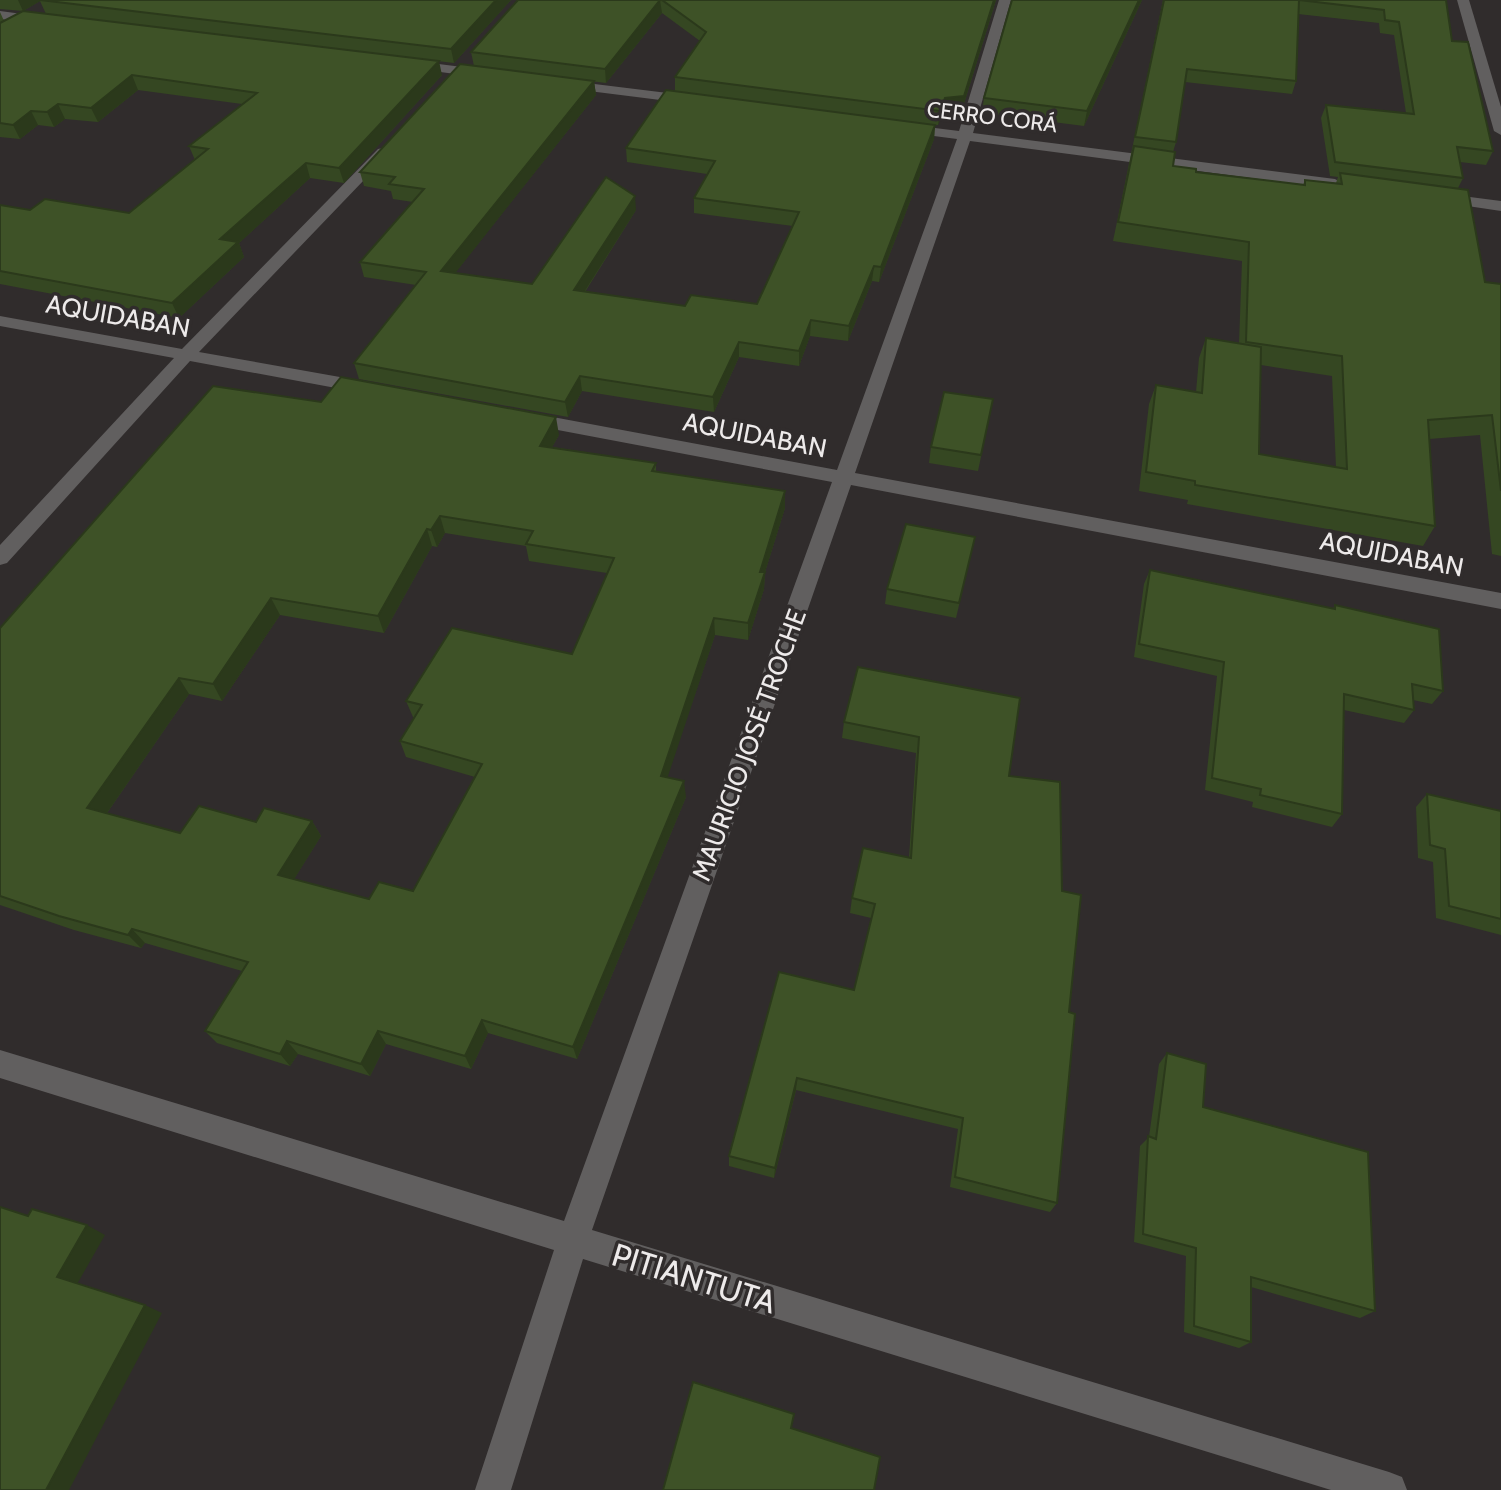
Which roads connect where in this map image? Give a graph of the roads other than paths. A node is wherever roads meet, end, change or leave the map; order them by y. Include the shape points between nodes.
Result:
1 (1005, 0) edge
2 (1463, 0) edge
3 (46, 6) dead end
4 (0, 15) edge
5 (27, 18) junction
6 (57, 22) edge
7 (13, 27) edge
8 (395, 62) edge
9 (461, 65) junction
10 (502, 76) edge
11 (446, 82) edge
12 (549, 82) edge
13 (703, 102) edge
14 (888, 126) edge
15 (1501, 131) edge
16 (965, 136) junction
17 (393, 141) edge
18 (1343, 185) edge
19 (1422, 195) edge
20 (1501, 206) edge
21 (0, 321) edge
22 (187, 354) junction
23 (390, 393) edge
24 (499, 413) edge
25 (843, 477) junction
26 (0, 558) edge
27 (1501, 601) edge
28 (0, 1064) edge
29 (573, 1240) junction
30 (493, 1490) edge
31 (1389, 1490) edge

1 - 16 street, MAURICIO JOSÉ TROCHE
2 - 15 street
3 - 5 street
4 - 5 street
5 - 6 street
5 - 7 street
8 - 9 street
9 - 10 street
9 - 11 street
12 - 13 street
14 - 16 street, CERRO CORÁ
16 - 18 street, CERRO CORÁ
16 - 25 street, MAURICIO JOSÉ TROCHE
17 - 22 street
19 - 20 street
21 - 22 street, AQUIDABAN
22 - 23 street, AQUIDABAN
22 - 26 street
24 - 25 street, AQUIDABAN
25 - 27 street, AQUIDABAN
25 - 29 street, MAURICIO JOSÉ TROCHE
28 - 29 street, PITIANTUTA
29 - 30 street, MAURICIO JOSÉ TROCHE
29 - 31 street, PITIANTUTA

